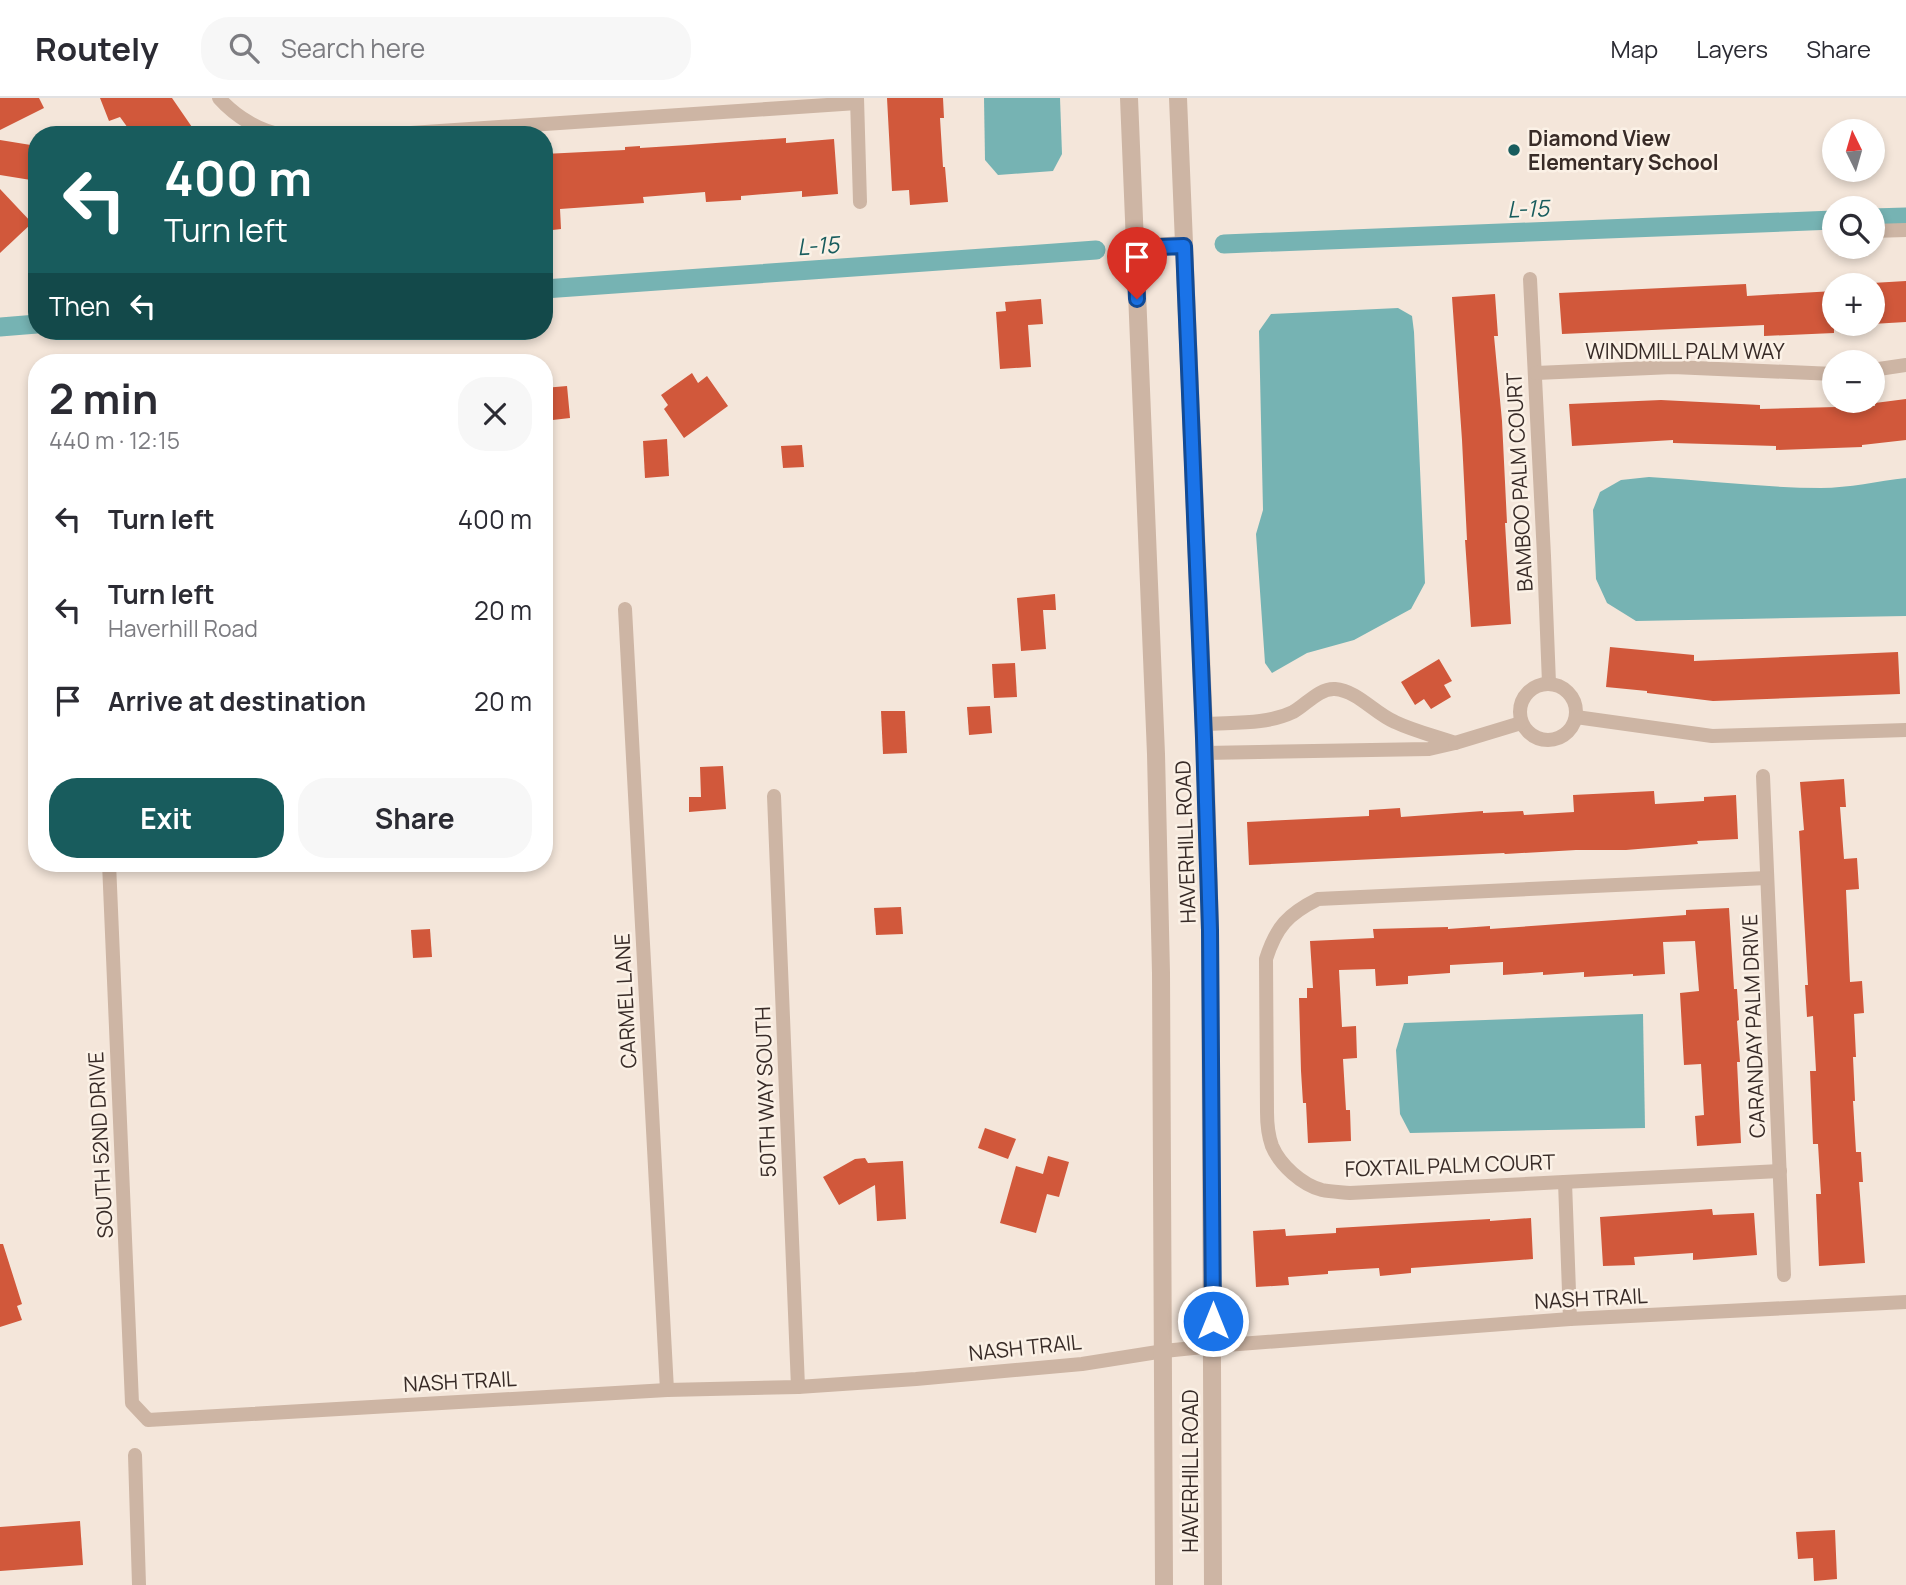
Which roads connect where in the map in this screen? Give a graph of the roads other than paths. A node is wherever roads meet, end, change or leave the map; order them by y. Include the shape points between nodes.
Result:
1 (219, 98) edge
2 (1129, 98) edge
3 (1178, 98) edge
4 (857, 100) edge
5 (258, 126) edge
6 (504, 126) edge
7 (860, 202) dead end
8 (1906, 230) edge
9 (1885, 231) edge
10 (1184, 246) junction
11 (1135, 248) junction
12 (1530, 279) dead end
13 (1906, 365) edge
14 (1885, 368) edge
15 (1535, 373) junction
16 (1822, 373) edge
17 (625, 609) dead end
18 (1549, 683) junction
19 (1576, 717) junction
20 (1521, 723) junction
21 (1204, 724) junction
22 (1906, 730) edge
23 (1455, 743) junction
24 (1205, 752) junction
25 (1763, 776) dead end
26 (774, 796) dead end
27 (109, 872) edge
28 (1767, 878) junction
29 (1780, 1171) junction
30 (1565, 1182) junction
31 (1784, 1275) dead end
32 (1906, 1302) edge
33 (1570, 1319) junction
34 (1213, 1346) junction
35 (1164, 1350) junction
36 (798, 1387) junction
37 (667, 1390) junction
38 (148, 1420) joint
39 (135, 1455) dead end
40 (139, 1585) edge
41 (1164, 1585) edge
42 (1213, 1585) edge

1 - 5 street via 230,111
2 - 11 street, HAVERHILL ROAD
3 - 10 street, HAVERHILL ROAD
4 - 6 street
4 - 7 street
8 - 9 street
10 - 11 street
10 - 21 street, HAVERHILL ROAD
11 - 35 street, HAVERHILL ROAD via 1162,987
12 - 15 street, BAMBOO PALM COURT
13 - 14 street
15 - 16 street, WINDMILL PALM WAY via 1673,367
15 - 18 street, BAMBOO PALM COURT
17 - 37 street, CARMEL LANE
18 - 19 street via 1570,694
18 - 20 street via 1539,684 1524,696
19 - 20 street via 1572,727 1556,739 1535,738
19 - 22 street via 1712,736
20 - 23 street
21 - 23 street via 1280,717 1331,688 1344,690 1393,722
21 - 24 street, HAVERHILL ROAD
23 - 24 street via 1429,749
24 - 34 street, HAVERHILL ROAD
25 - 28 street, CARANDAY PALM DRIVE
26 - 36 street, 50TH WAY SOUTH
27 - 38 street, SOUTH 52ND DRIVE via 132,1403
28 - 29 street, CARANDAY PALM DRIVE
28 - 30 street, FOXTAIL PALM COURT via 1318,899 1284,922 1266,959 1268,1133 1284,1165 1320,1189 1350,1193
29 - 30 street, FOXTAIL PALM COURT
29 - 31 street, CARANDAY PALM DRIVE
30 - 33 street
32 - 33 street, NASH TRAIL
33 - 34 street, NASH TRAIL
34 - 35 street, NASH TRAIL
34 - 42 street, HAVERHILL ROAD
35 - 36 street, NASH TRAIL via 1082,1364
35 - 41 street, HAVERHILL ROAD
36 - 37 street, NASH TRAIL
37 - 38 street, NASH TRAIL
39 - 40 street

